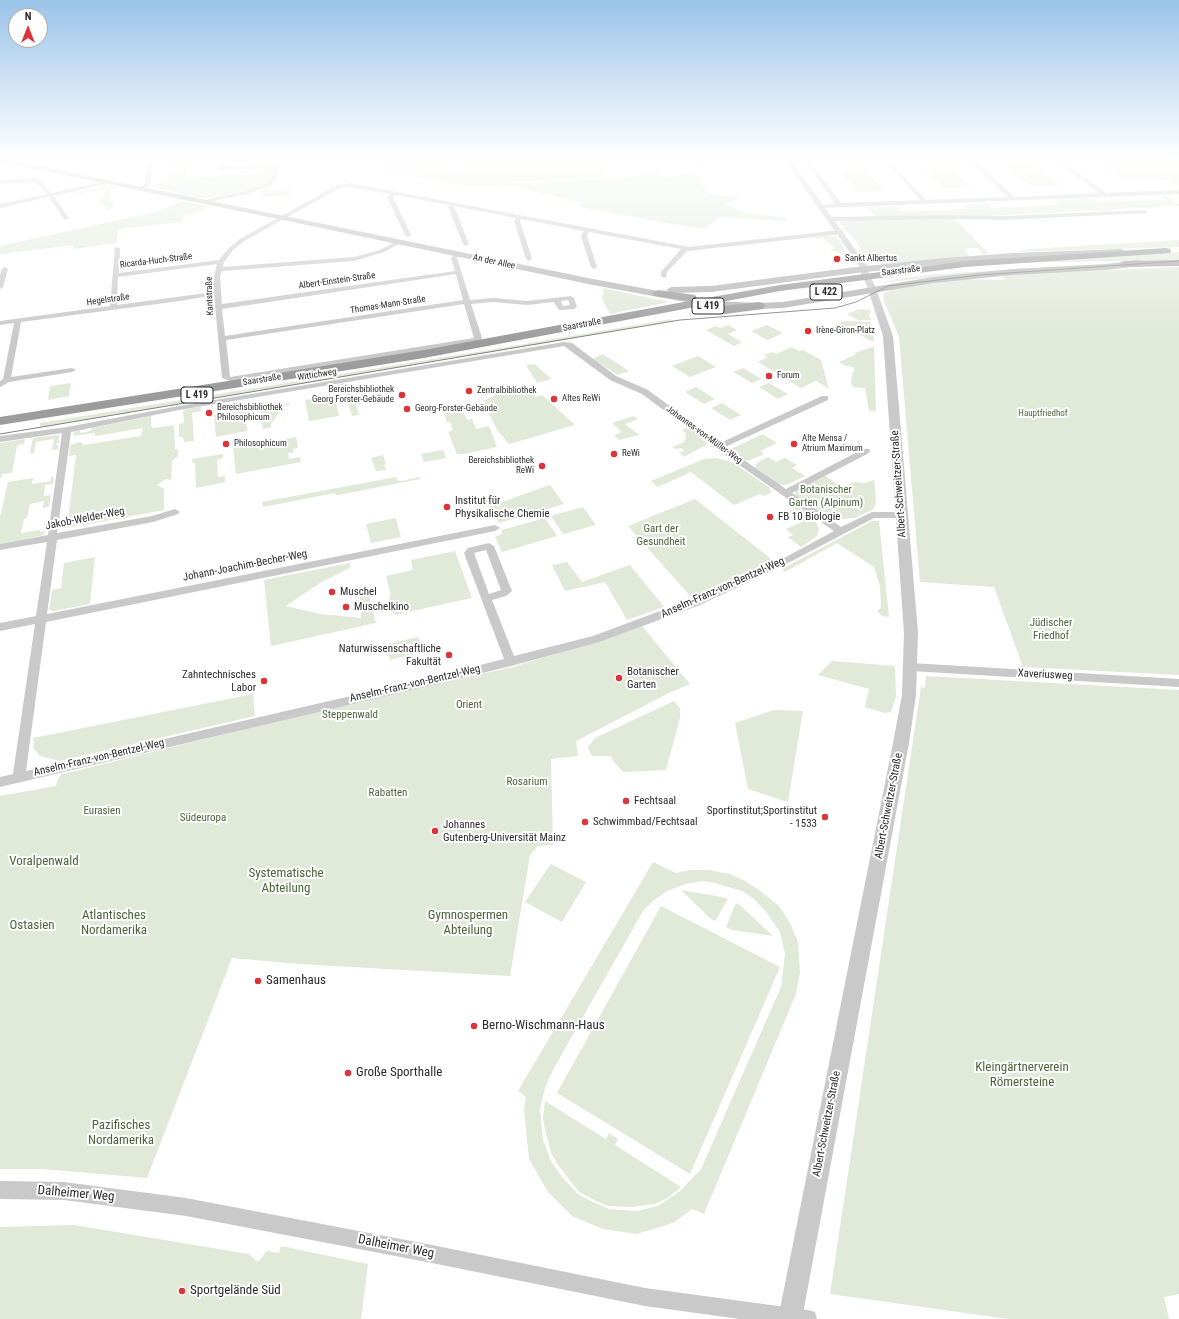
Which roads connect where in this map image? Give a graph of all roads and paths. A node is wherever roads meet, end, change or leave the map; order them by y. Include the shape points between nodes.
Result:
1 (519, 218) edge
2 (280, 219) edge
3 (290, 219) edge
4 (400, 219) edge
5 (456, 219) edge
6 (522, 219) edge
7 (831, 219) joint
8 (858, 219) edge
9 (587, 231) junction
10 (841, 232) junction
11 (408, 235) dead end
12 (399, 242) junction
13 (466, 244) dead end
14 (117, 248) dead end
15 (685, 249) junction
16 (1179, 250) edge
17 (1166, 251) junction
18 (457, 254) junction
19 (529, 259) dead end
20 (221, 262) junction
21 (1139, 263) junction
22 (1179, 263) edge
23 (1124, 264) joint
24 (862, 265) junction
25 (594, 267) dead end
26 (5, 269) dead end
27 (218, 269) junction
28 (458, 272) junction
29 (838, 273) junction
30 (116, 275) junction
31 (664, 276) dead end
32 (886, 277) junction
33 (610, 285) junction
34 (0, 287) edge
35 (217, 291) junction
36 (873, 293) junction
37 (663, 295) junction
38 (557, 300) dead end
39 (467, 302) junction
40 (762, 303) junction
41 (219, 307) junction
42 (114, 308) junction
43 (631, 315) junction
44 (18, 321) junction
45 (0, 323) edge
46 (222, 339) junction
47 (532, 339) junction
48 (567, 344) joint
49 (72, 370) dead end
50 (230, 379) joint
51 (3, 382) edge
52 (825, 398) dead end
53 (0, 422) edge
54 (0, 427) edge
55 (66, 430) junction
56 (0, 439) edge
57 (719, 447) junction
58 (866, 451) dead end
59 (785, 493) junction
60 (175, 512) dead end
61 (901, 515) junction
62 (495, 528) dead end
63 (483, 531) junction
64 (840, 531) junction
65 (52, 537) junction
66 (489, 546) junction
67 (0, 547) edge
68 (486, 598) junction
69 (41, 619) junction
70 (0, 627) edge
71 (511, 662) junction
72 (911, 667) junction
73 (1179, 683) edge
74 (19, 777) junction
75 (0, 782) edge
76 (0, 1190) edge
77 (796, 1318) edge

1 - 19 street via 517,221
2 - 20 street, Kantstraße via 242,240
3 - 12 main road, An der Allee / L 422
4 - 11 street
5 - 13 street
6 - 9 street, Kantstraße
7 - 8 street
7 - 10 street, Albert-Schweitzer-Straße
9 - 15 street, Kantstraße
9 - 25 street via 584,236
10 - 15 street, Kantstraße
10 - 24 street, Albert-Schweitzer-Straße
12 - 18 main road, An der Allee / L 422
12 - 27 street via 382,251 354,259
14 - 30 street, Ricarda-Huch-Straße
15 - 31 street via 664,272
16 - 17 main road, Saarstraße / L 419
17 - 32 main road, Saarstraße / L 422 via 1020,256
17 - 43 highway, Saarstraße / L 419 via 915,269 780,288
18 - 28 street via 454,258
18 - 33 main road, An der Allee / L 422
20 - 27 street, Kantstraße
20 - 30 street, Ricarda-Huch-Straße
21 - 22 main road, Saarstraße / L 419
21 - 23 main road, Saarstraße / L 419
21 - 32 main road, Saarstraße via 1101,268
23 - 32 highway, Saarstraße / L 419 via 997,267
24 - 29 main road, L 422
24 - 32 main road, Saarstraße / L 422
24 - 36 street, Albert-Schweitzer-Straße
26 - 34 street
27 - 35 street, Kantstraße
28 - 39 street
28 - 41 street, Albert-Einstein-Straße
29 - 33 main road, L 422 via 700,290 660,290
29 - 43 highway, L 419 via 678,302
30 - 42 street, Ricarda-Huch-Straße
32 - 36 main road, Saarstraße
32 - 40 highway, L 422 via 827,292
32 - 47 highway, Saarstraße / L 419 via 725,303
33 - 37 main road, L 422
35 - 41 street, Kantstraße
35 - 42 street, Hegelstraße
36 - 40 main road, Saarstraße via 848,294 796,304
36 - 61 street, Albert-Schweitzer-Straße via 889,344
37 - 40 highway, L 422
37 - 40 main road, L 422 via 732,306
38 - 39 street, Thomas-Mann-Straße via 522,303 494,300
39 - 46 street, Thomas-Mann-Straße
39 - 50 street, Saarstraße via 478,338 476,340
40 - 47 highway via 553,338
41 - 46 street, Kantstraße
42 - 44 street, Hegelstraße
43 - 53 highway, Saarstraße / L 419 via 424,354
44 - 45 street, Hegelstraße
44 - 51 street
46 - 50 street, Kantstraße via 226,378
47 - 54 highway, Saarstraße / L 419
48 - 55 street, Wittichweg via 118,418
48 - 57 street, Johannes-von-Müller-Weg via 613,378 645,392
49 - 51 street
52 - 57 street
55 - 56 street, Wittichweg
55 - 65 street, Anselm-Franz-von-Bentzel-Weg
57 - 59 street, Johannes-von-Müller-Weg
58 - 59 street
59 - 64 street, Johannes-von-Müller-Weg
60 - 65 street, Jakob-Welder-Weg
61 - 64 street, Anselm-Franz-von-Bentzel-Weg via 876,514
61 - 72 street, Albert-Schweitzer-Straße via 911,633
62 - 63 street, Johann-Joachim-Becher-Weg
63 - 66 street
63 - 69 street, Johann-Joachim-Becher-Weg
64 - 71 street, Anselm-Franz-von-Bentzel-Weg via 794,556 696,602 595,639
65 - 67 street, Jakob-Welder-Weg
65 - 69 street, Anselm-Franz-von-Bentzel-Weg
66 - 68 street via 471,550 469,553
66 - 68 street via 507,591
68 - 71 street
69 - 70 street, Johann-Joachim-Becher-Weg
69 - 74 street, Anselm-Franz-von-Bentzel-Weg
71 - 74 street, Anselm-Franz-von-Bentzel-Weg
72 - 73 street, Xaveriusweg
72 - 77 street, Albert-Schweitzer-Straße via 901,743
74 - 75 street
76 - 77 street, Dalheimer Weg via 64,1191 186,1207 645,1297

